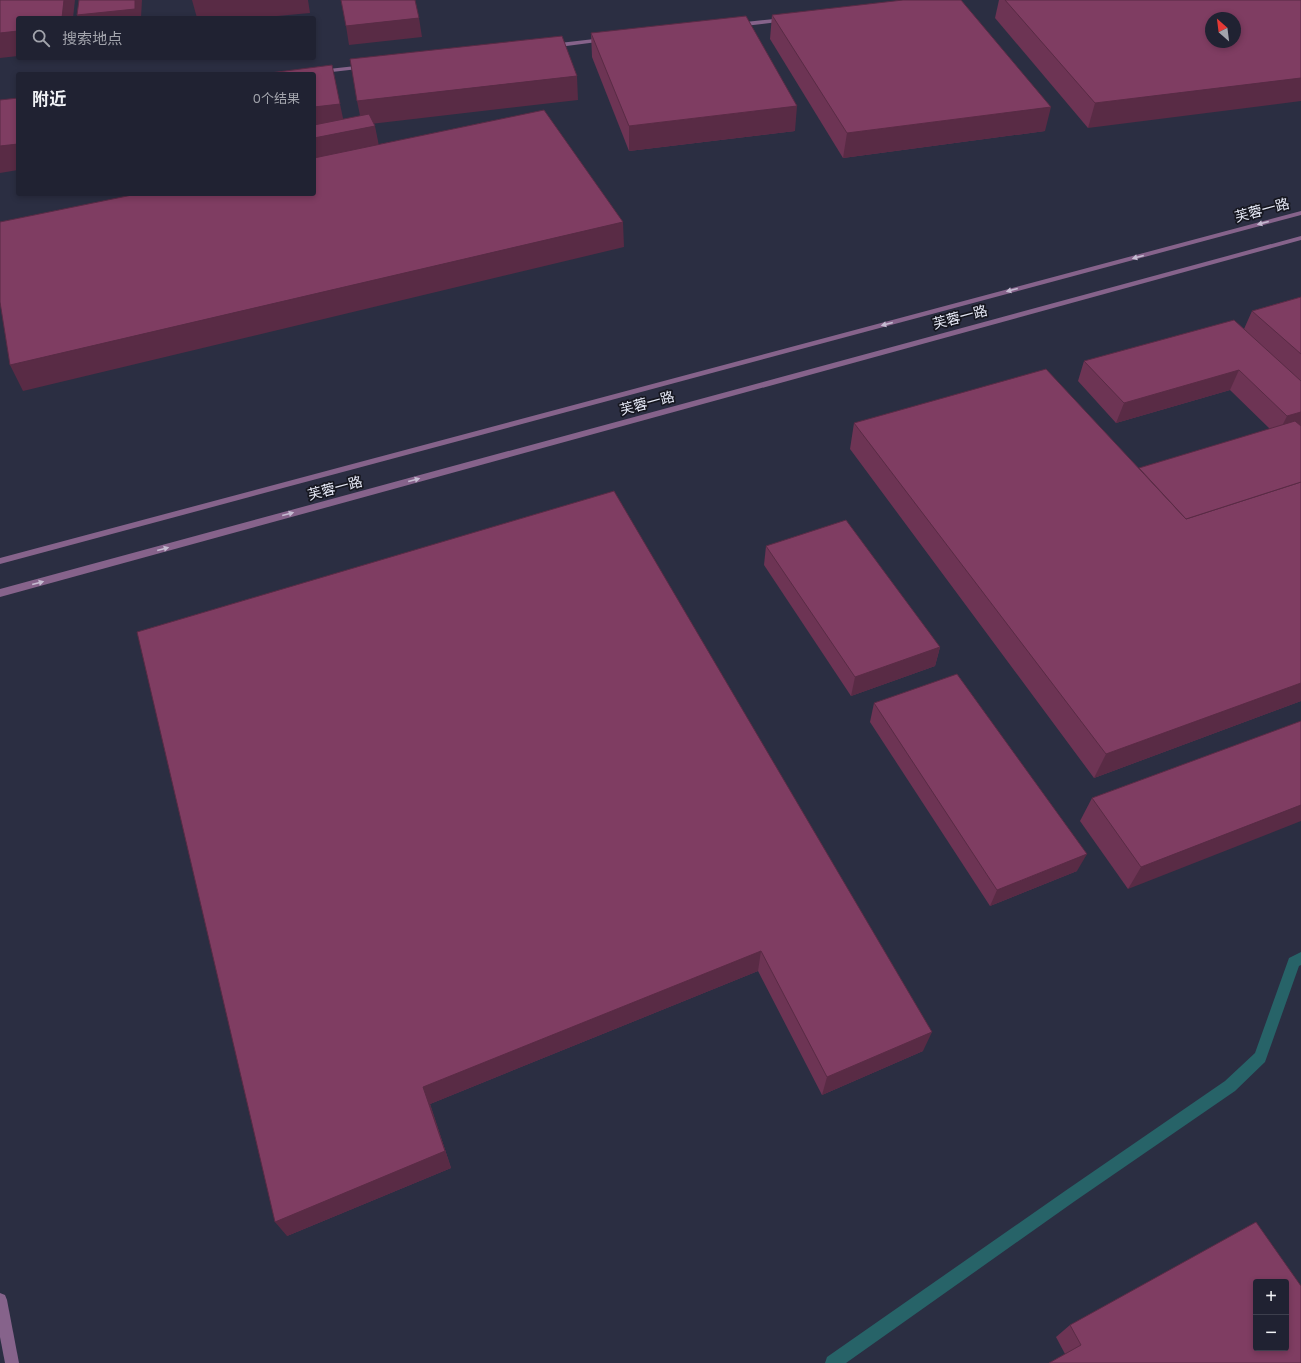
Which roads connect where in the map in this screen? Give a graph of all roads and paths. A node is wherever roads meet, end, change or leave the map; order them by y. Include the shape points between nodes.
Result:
1 (792, 19) edge
2 (729, 26) edge
3 (610, 39) edge
4 (547, 46) edge
5 (372, 66) edge
6 (316, 72) edge
7 (1301, 213) edge
8 (1301, 238) edge
9 (0, 561) edge
10 (0, 593) edge
11 (0, 1300) edge
12 (12, 1363) edge

1 - 2 street
3 - 4 street
5 - 6 street
7 -> 9 street, 芙蓉一路
10 -> 8 street, 芙蓉一路
11 - 12 street

